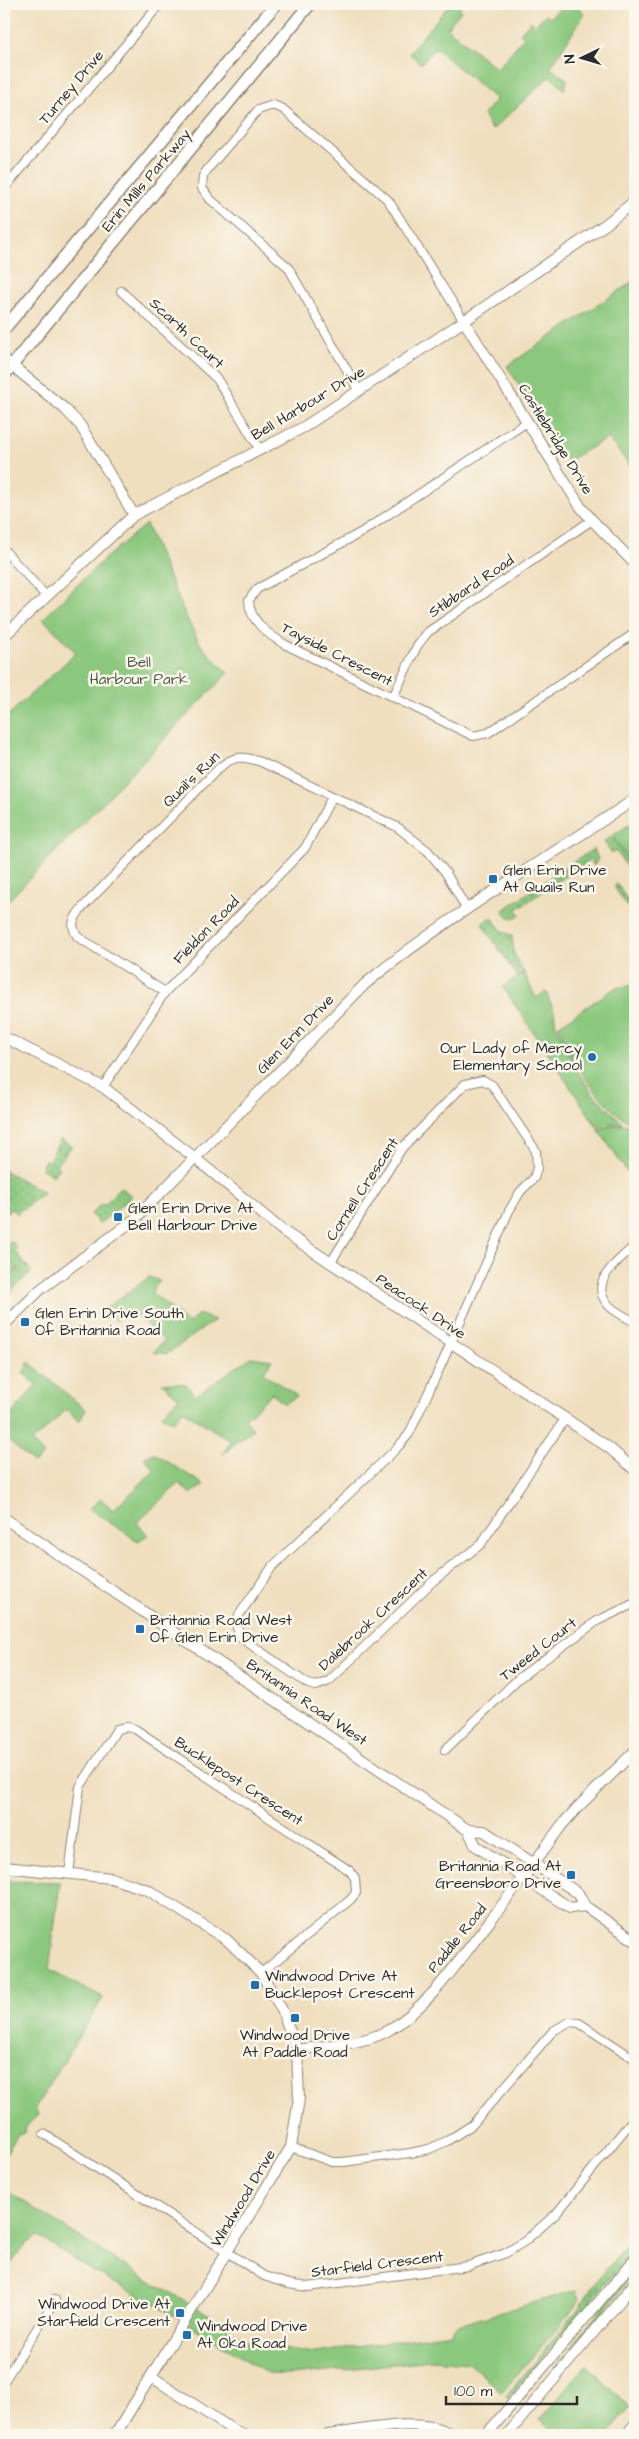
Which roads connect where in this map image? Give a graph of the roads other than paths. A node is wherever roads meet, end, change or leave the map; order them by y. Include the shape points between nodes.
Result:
1 (160, 4) edge
2 (276, 4) edge
3 (310, 4) edge
4 (4, 189) edge
5 (635, 201) edge
6 (121, 291) dead end
7 (464, 321) junction
8 (4, 329) edge
9 (8, 362) edge
10 (4, 375) edge
11 (359, 391) junction
12 (527, 422) junction
13 (260, 450) junction
14 (134, 515) junction
15 (592, 520) junction
16 (4, 550) edge
17 (635, 564) edge
18 (46, 596) junction
19 (635, 633) edge
20 (4, 636) edge
21 (393, 697) junction
22 (332, 797) junction
23 (635, 798) edge
24 (468, 910) junction
25 (165, 992) junction
26 (4, 1037) edge
27 (103, 1087) junction
28 (195, 1158) junction
29 (635, 1245) edge
30 (331, 1262) junction
31 (635, 1322) edge
32 (4, 1325) edge
33 (451, 1344) junction
34 (565, 1419) junction
35 (634, 1465) edge
36 (4, 1518) edge
37 (635, 1602) edge
38 (445, 1750) dead end
39 (635, 1751) edge
40 (468, 1830) junction
41 (534, 1864) junction
42 (4, 1867) edge
43 (69, 1874) junction
44 (524, 1877) junction
45 (585, 1906) junction
46 (635, 1941) edge
47 (261, 1973) junction
48 (297, 2050) junction
49 (635, 2060) edge
50 (635, 2117) edge
51 (44, 2134) dead end
52 (291, 2147) junction
53 (227, 2254) junction
54 (635, 2259) edge
55 (635, 2283) edge
56 (55, 2300) dead end
57 (152, 2377) junction
58 (4, 2381) edge
59 (635, 2424) edge
60 (115, 2435) edge
61 (246, 2435) edge
62 (328, 2435) edge
63 (452, 2435) edge
64 (486, 2435) edge
65 (507, 2435) edge
66 (626, 2435) edge

1 - 4 street, Turney Drive
2 - 8 main road, Erin Mills Parkway
3 - 9 main road, Erin Mills Parkway
5 - 7 street, Bell Harbour Drive
6 - 13 street, Scarth Court via 217,378
7 - 11 street, Bell Harbour Drive
7 - 11 street via 384,195 283,109 273,105 258,110 207,170 202,188 210,199 288,267
7 - 12 street, Castlebridge Drive
9 - 10 main road, Erin Mills Parkway
9 - 14 street via 80,425
11 - 13 street, Bell Harbour Drive via 304,427
12 - 15 street, Castlebridge Drive
12 - 21 street, Tayside Crescent via 362,532 257,589 250,600 251,614 271,636
13 - 14 street, Bell Harbour Drive
14 - 18 street, Bell Harbour Drive
15 - 17 street, Castlebridge Drive
15 - 21 street, Stibbard Road via 428,632 417,646
16 - 18 street
18 - 20 street, Bell Harbour Drive
19 - 21 street, Tayside Crescent via 481,736 468,734
22 - 24 street, Quail's Run via 397,827 428,850
22 - 25 street, Fieldon Road via 305,848
22 - 25 street, Quail's Run via 261,762 241,757 227,760 76,915 72,922 78,937
23 - 24 street, Glen Erin Drive
24 - 28 street, Glen Erin Drive via 365,984
25 - 27 street, Fieldon Road
26 - 27 street
27 - 28 street
28 - 30 street, Peacock Drive via 265,1218
28 - 32 street, Glen Erin Drive via 135,1218 41,1289
29 - 31 street via 605,1275 601,1284 605,1302
30 - 33 street, Peacock Drive
30 - 33 street, Cornell Crescent via 402,1148 465,1084 483,1080 492,1085 536,1151 537,1168 534,1178 508,1211
33 - 34 street, Peacock Drive
33 - 34 street, Dalebrook Crescent via 408,1434 272,1567 239,1615 236,1624 241,1638 308,1684 316,1686 329,1681 433,1580 481,1544
34 - 35 street, Peacock Drive
36 - 40 street, Britannia Road West
37 - 38 street, Tweed Court via 597,1621 520,1678
39 - 41 street, Paddle Road via 578,1807
40 - 41 street, Britannia Road West via 484,1832
40 - 44 street, Britannia Road West via 476,1846
41 - 44 street, Paddle Road
41 - 45 street, Britannia Road West via 578,1893
42 - 43 street, Windwood Drive
43 - 47 street, Windwood Drive via 111,1878 148,1890 226,1940
43 - 47 street, Bucklepost Crescent via 80,1787 117,1729 135,1729 350,1871 354,1878 356,1893 350,1900
44 - 45 street, Britannia Road West via 570,1908
44 - 48 street, Paddle Road via 466,1953 409,2017 372,2036
45 - 46 street, Britannia Road West
47 - 48 street, Windwood Drive via 282,2010
48 - 52 street, Windwood Drive via 299,2099
49 - 52 street via 579,2023 569,2022 553,2031 472,2125 447,2142 410,2153 344,2162 332,2162
50 - 53 street, Starfield Crescent via 556,2214 525,2241 488,2261 308,2287 264,2276
51 - 53 street, Starfield Crescent
52 - 53 street, Windwood Drive
53 - 57 street, Windwood Drive
54 - 64 street
55 - 65 street
56 - 58 street
57 - 60 street, Windwood Drive
57 - 61 street via 233,2430
59 - 66 street
62 - 63 street via 409,2426 439,2428

